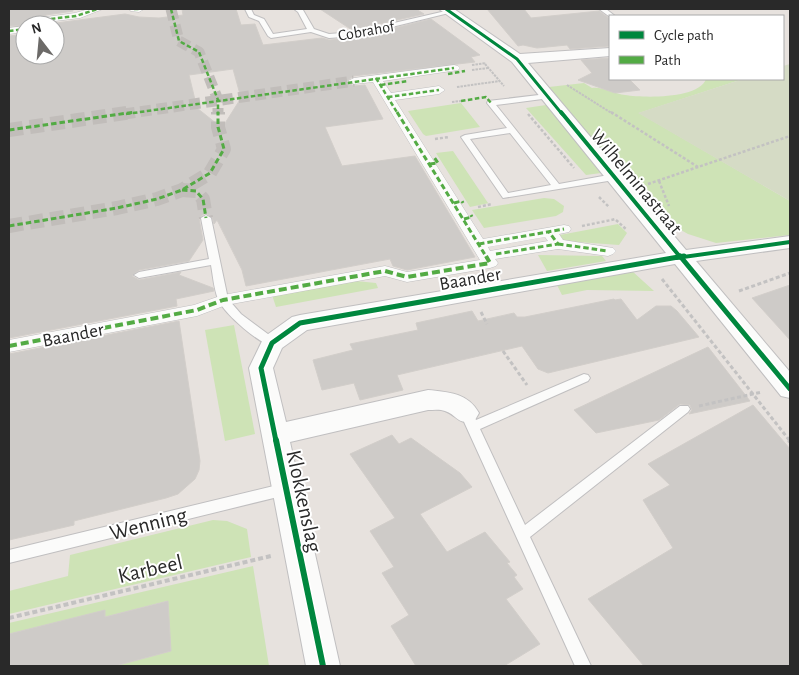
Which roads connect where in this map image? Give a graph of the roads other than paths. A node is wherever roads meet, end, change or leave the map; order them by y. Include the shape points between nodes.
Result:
1 (98, 9) edge
2 (134, 9) edge
3 (139, 9) edge
4 (248, 9) edge
5 (296, 9) edge
6 (448, 10) edge
7 (65, 17) edge
8 (311, 30) junction
9 (609, 52) edge
10 (517, 59) junction
11 (460, 70) road end
12 (354, 81) tunnel mouth
13 (408, 81) dead end
14 (382, 87) junction
15 (445, 89) road end
16 (542, 90) junction
17 (512, 130) junction
18 (614, 177) junction
19 (557, 187) junction
20 (206, 218) tunnel mouth
21 (790, 242) edge
22 (608, 251) dead end
23 (489, 254) junction
24 (680, 256) junction
25 (216, 261) junction
26 (139, 275) dead end
27 (223, 300) junction
28 (272, 343) junction
29 (9, 346) edge
30 (584, 378) dead end
31 (790, 388) edge
32 (684, 409) road end
33 (469, 420) junction
34 (276, 435) junction
35 (286, 488) junction
36 (522, 535) junction
37 (9, 557) edge
38 (323, 666) edge
39 (583, 666) edge

1 - 7 street
2 - 3 street
4 - 8 lane, Cobrahof via 251,16 262,20 271,36
5 - 8 lane, Cobrahof via 301,11
6 - 8 lane, Cobrahof via 355,34 329,36
6 - 10 street, Wilhelminastraat
9 - 10 street
10 - 16 street, Wilhelminastraat
11 - 14 street via 420,72
12 - 14 street
13 - 14 street
14 - 15 street
14 - 23 street
16 - 17 lane via 491,104
16 - 18 street, Wilhelminastraat
17 - 19 lane
17 - 19 lane via 465,137 506,196
18 - 19 lane
18 - 24 street, Wilhelminastraat
20 - 25 lane
21 - 24 street, Baander
22 - 23 street, Baander via 557,235
23 - 27 street, Baander via 407,277 385,271
24 - 28 street, Baander via 300,323
24 - 31 street, Wilhelminastraat
25 - 26 lane
25 - 27 lane
27 - 28 lane via 237,317
27 - 29 street, Baander via 197,310
28 - 34 street, Klokkenslag via 261,368
30 - 33 lane via 540,398
32 - 36 lane
33 - 34 street, Klokkenslag via 452,402 428,400
33 - 36 lane
34 - 35 street, Klokkenslag
35 - 37 lane, Wenning
35 - 38 street, Klokkenslag
36 - 39 lane

